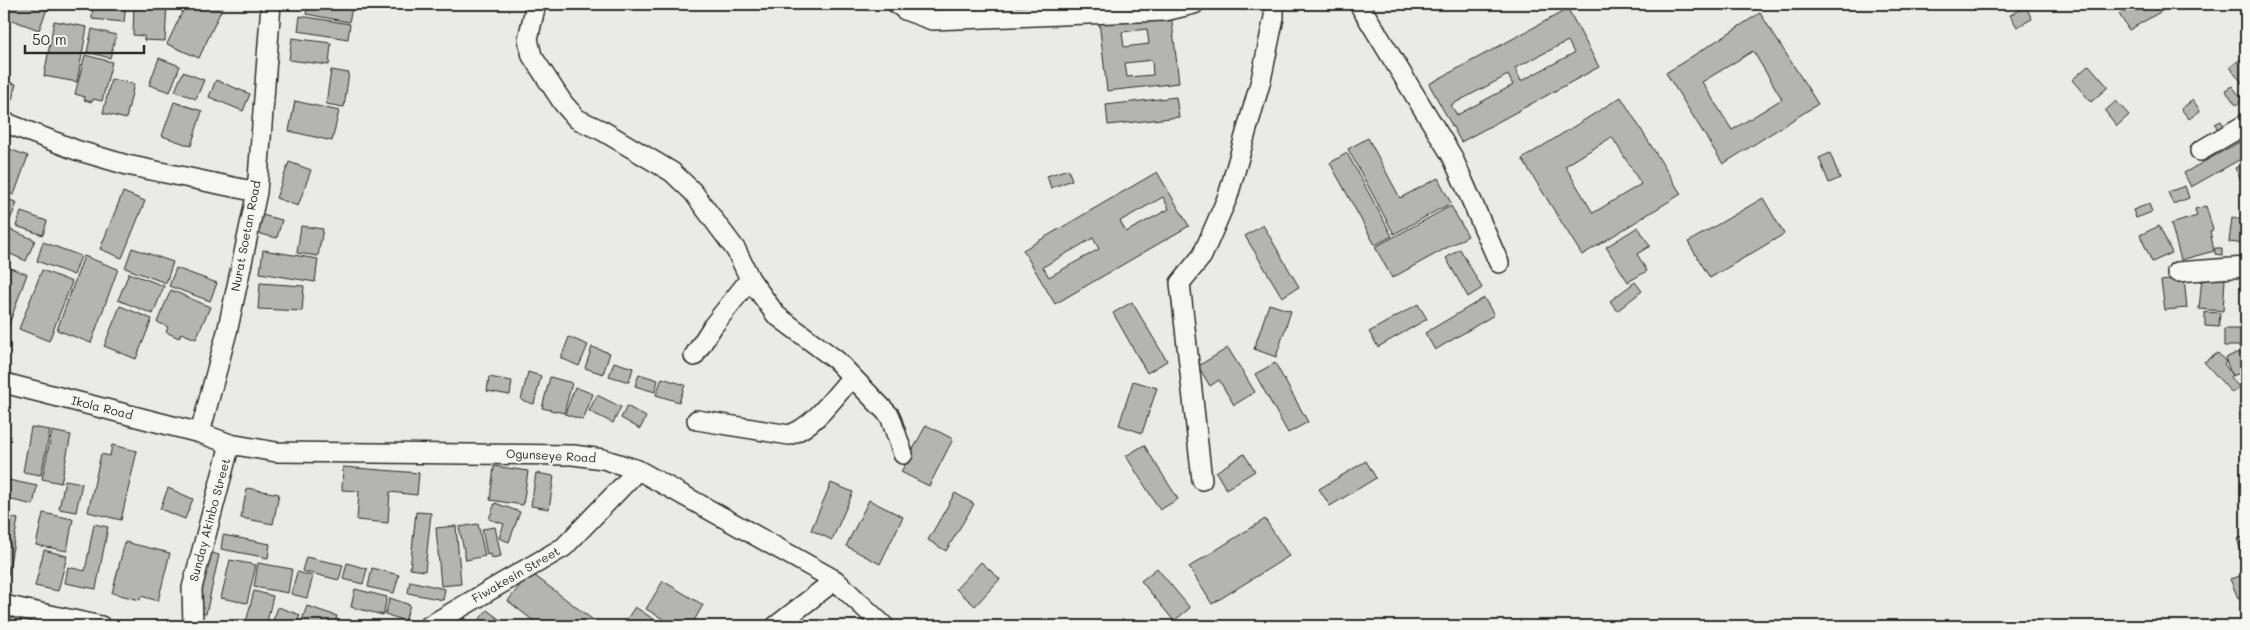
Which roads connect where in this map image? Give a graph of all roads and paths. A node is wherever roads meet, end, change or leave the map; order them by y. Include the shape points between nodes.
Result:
1 (271, 4) edge
2 (536, 4) edge
3 (897, 4) edge
4 (1194, 4) edge
5 (1274, 4) edge
6 (1359, 4) edge
7 (4, 122) edge
8 (2246, 124) edge
9 (2200, 151) dead end
10 (257, 192) junction
11 (1499, 263) dead end
12 (2246, 266) edge
13 (2177, 272) dead end
14 (750, 279) junction
15 (694, 356) dead end
16 (852, 377) junction
17 (4, 383) edge
18 (697, 420) dead end
19 (200, 433) junction
20 (230, 444) junction
21 (903, 454) dead end
22 (638, 470) junction
23 (1202, 480) dead end
24 (834, 580) junction
25 (4, 605) edge
26 (101, 626) edge
27 (193, 626) edge
28 (429, 626) edge
29 (776, 626) edge
30 (884, 626) edge

1 - 10 street, Nurat Soetan Road
2 - 14 street via 528,39 532,56 563,103 577,119 672,172 692,192 736,250
3 - 4 street via 932,20 1165,11
5 - 23 street via 1261,80 1228,196 1202,256 1180,283
6 - 11 street via 1452,156
7 - 10 street via 76,150 127,165
8 - 9 street
10 - 19 street, Nurat Soetan Road via 228,328
12 - 13 street
14 - 15 street
14 - 16 street via 776,315 823,349
16 - 18 street via 811,421 789,435
16 - 21 street via 890,416
17 - 19 street, Ikola Road
19 - 20 street
20 - 22 street, Ogunseye Road via 276,452 573,455 602,459
20 - 27 street, Sunday Akinbo Street via 192,588
22 - 24 street, Ogunseye Road
22 - 28 street, Fiwakesin Street via 564,547
24 - 29 street
24 - 30 street, Ogunseye Road
25 - 26 street

